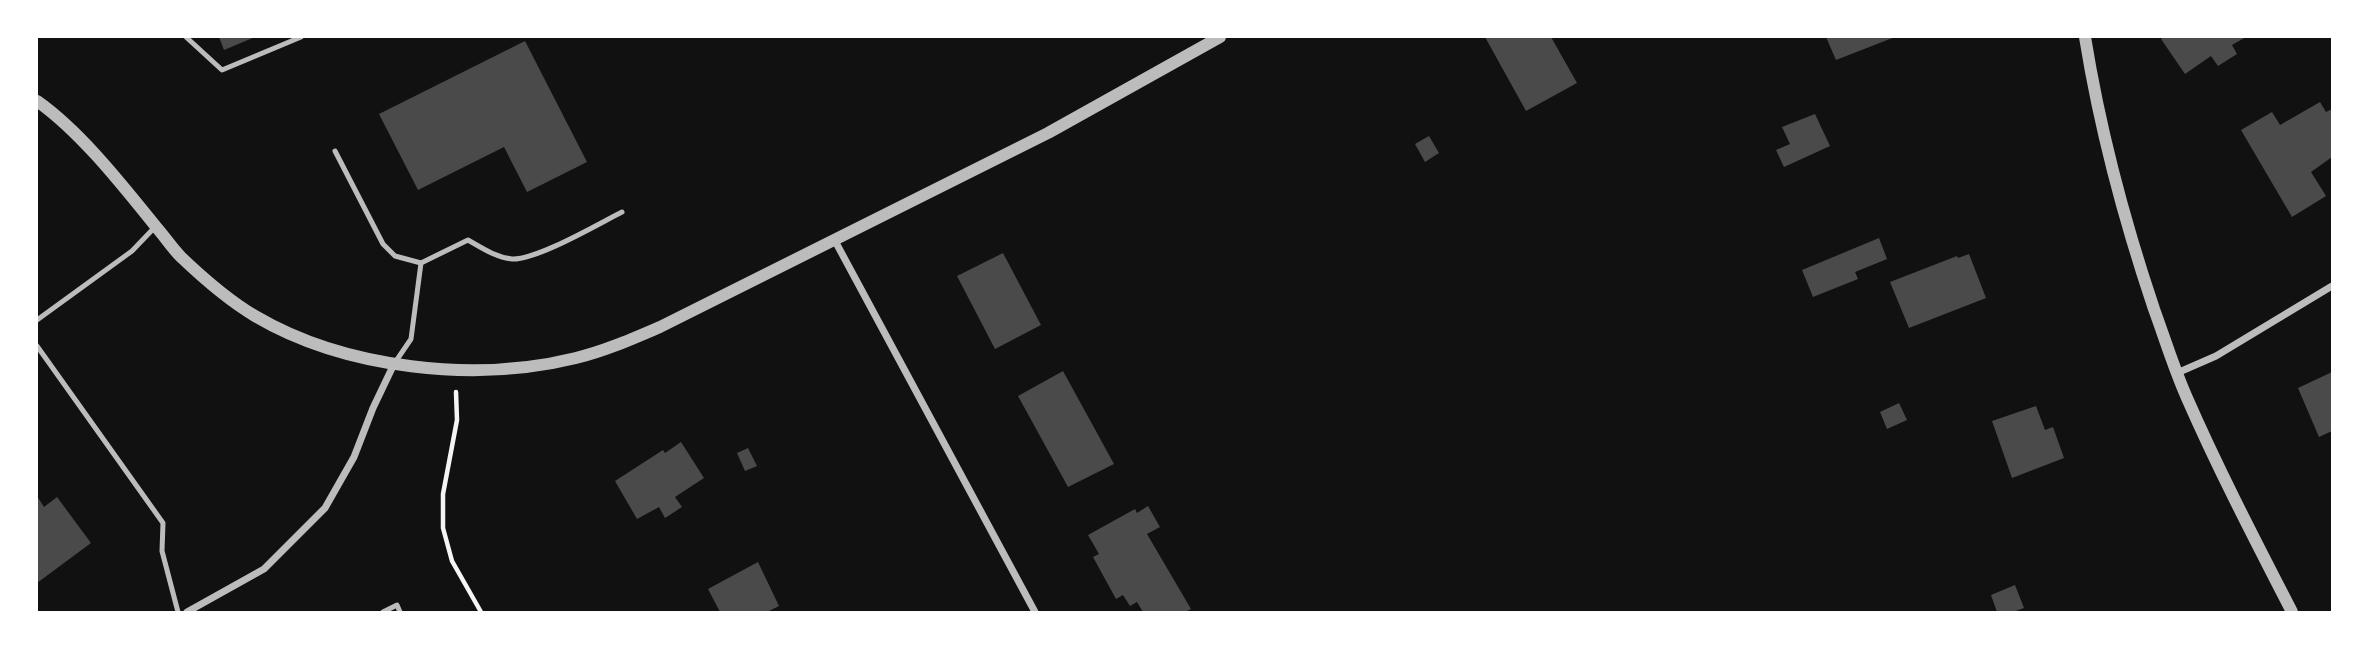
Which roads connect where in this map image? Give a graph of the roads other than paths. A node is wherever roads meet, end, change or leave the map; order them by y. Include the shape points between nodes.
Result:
1 (186, 37) edge
2 (301, 37) edge
3 (1220, 37) edge
4 (2085, 37) edge
5 (37, 101) edge
6 (335, 151) dead end
7 (622, 212) dead end
8 (156, 226) junction
9 (834, 239) junction
10 (421, 263) junction
11 (2332, 286) edge
12 (37, 320) edge
13 (37, 346) edge
14 (394, 364) junction
15 (2177, 373) junction
16 (178, 612) edge
17 (187, 612) edge
18 (383, 612) edge
19 (400, 612) edge
20 (1035, 612) edge
21 (2292, 612) edge

1 - 2 lane via 222,70
3 - 9 street via 1048,134
4 - 15 street via 2131,240
5 - 8 street via 101,161
6 - 10 lane via 383,244 395,256
7 - 10 lane via 537,254 515,259 494,255 468,240
8 - 12 lane via 131,251
8 - 14 street via 178,255 218,292 256,317 326,347
9 - 14 street via 671,322 576,358 533,366 455,370
9 - 20 street
10 - 14 lane via 411,339
11 - 15 street via 2216,356
13 - 16 lane via 163,523 162,551
14 - 17 street via 354,457 325,508 264,569
15 - 21 street
18 - 19 lane via 397,605

